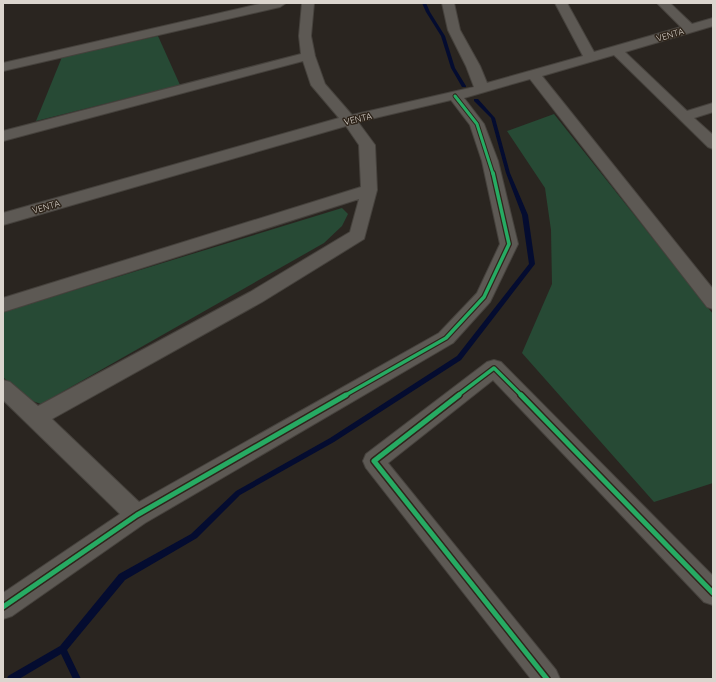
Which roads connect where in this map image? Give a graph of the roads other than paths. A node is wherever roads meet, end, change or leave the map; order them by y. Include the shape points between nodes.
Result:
1 (280, 3) edge
2 (308, 3) edge
3 (448, 3) edge
4 (561, 3) edge
5 (663, 3) edge
6 (713, 22) edge
7 (690, 29) junction
8 (616, 50) junction
9 (308, 56) junction
10 (591, 58) junction
11 (3, 67) edge
12 (534, 75) junction
13 (482, 90) junction
14 (455, 96) junction
15 (713, 107) edge
16 (685, 116) junction
17 (349, 120) junction
18 (3, 136) edge
19 (713, 144) edge
20 (369, 190) junction
21 (3, 219) edge
22 (713, 302) edge
23 (3, 305) edge
24 (3, 388) edge
25 (36, 417) junction
26 (137, 515) junction
27 (713, 592) edge
28 (3, 607) edge
29 (547, 679) edge

1 - 11 street
2 - 9 street via 305,36
3 - 13 street via 454,30
4 - 10 street
5 - 7 street
6 - 7 street, VENTA
7 - 8 street, VENTA
8 - 10 street, VENTA
8 - 16 street
9 - 17 street via 318,85
9 - 18 street
10 - 12 street, VENTA
12 - 13 street, VENTA
12 - 22 street
13 - 14 street, VENTA
14 - 17 street, VENTA
14 - 26 street via 480,131 490,161 509,244 484,297 446,338
15 - 16 street
16 - 19 street
17 - 20 street via 367,145
17 - 21 street, VENTA
20 - 23 street
20 - 25 street via 358,235 256,297
24 - 25 street
25 - 26 street
26 - 28 street
27 - 29 street via 494,368 374,461

